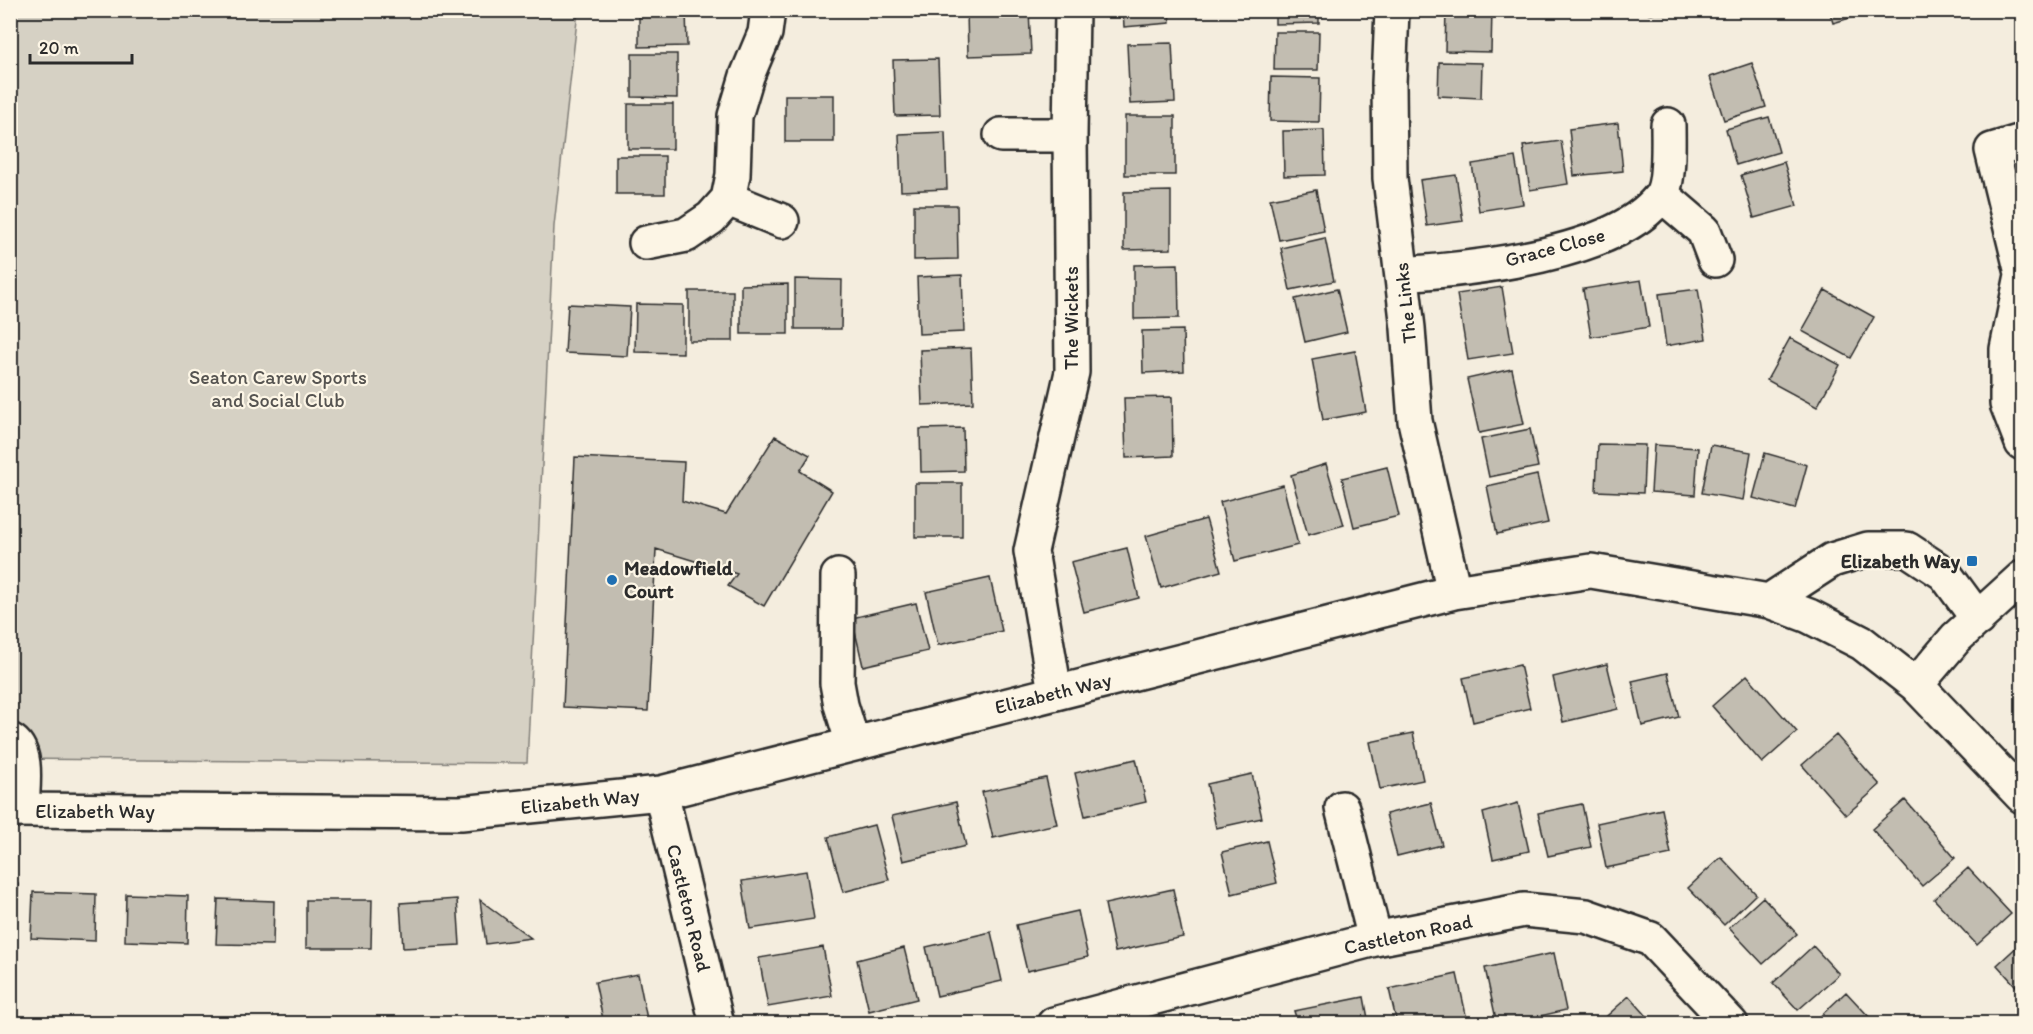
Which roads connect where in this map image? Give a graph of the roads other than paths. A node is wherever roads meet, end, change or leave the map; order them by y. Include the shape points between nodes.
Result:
1 (768, 10) edge
2 (1072, 10) edge
3 (1392, 10) edge
4 (1668, 125) dead end
5 (1001, 135) dead end
6 (1070, 135) junction
7 (2022, 141) edge
8 (1662, 195) junction
9 (728, 199) junction
10 (782, 221) dead end
11 (646, 243) dead end
12 (1714, 260) dead end
13 (1402, 274) junction
14 (2022, 274) edge
15 (2022, 443) edge
16 (838, 576) dead end
17 (2022, 578) edge
18 (1455, 592) junction
19 (1768, 602) junction
20 (1978, 619) junction
21 (1916, 685) junction
22 (1055, 692) junction
23 (10, 740) edge
24 (853, 744) junction
25 (661, 793) junction
26 (2022, 796) edge
27 (1342, 808) dead end
28 (16, 810) edge
29 (1375, 939) junction
30 (717, 1023) edge
31 (1054, 1023) edge
32 (1731, 1023) edge

1 - 9 street via 765,33 735,116
2 - 6 street, The Wickets
3 - 13 street, The Links via 1390,178
4 - 8 street via 1668,167
5 - 6 street
6 - 22 street, The Wickets via 1072,372 1031,551
7 - 14 street via 1992,150
8 - 12 street via 1704,231
8 - 13 street, Grace Close via 1638,219 1601,238 1541,255
9 - 10 street
9 - 11 street via 711,218 686,235
13 - 18 street, The Links via 1415,421
14 - 15 street via 2007,349 2007,404
16 - 24 street via 837,683
17 - 20 street
18 - 19 street, Elizabeth Way via 1591,571
18 - 22 street, Elizabeth Way
19 - 20 street via 1832,560 1868,549 1907,549 1945,574
19 - 21 street, Elizabeth Way via 1809,616 1862,644
20 - 21 street via 1956,638
21 - 26 street, Elizabeth Way
22 - 24 street, Elizabeth Way
23 - 28 street via 18,745 22,758
24 - 25 street, Elizabeth Way
25 - 28 street, Elizabeth Way via 461,813
25 - 30 street, Castleton Road
27 - 29 street
29 - 31 street, Castleton Road
29 - 32 street, Castleton Road via 1524,910 1586,916 1651,939

